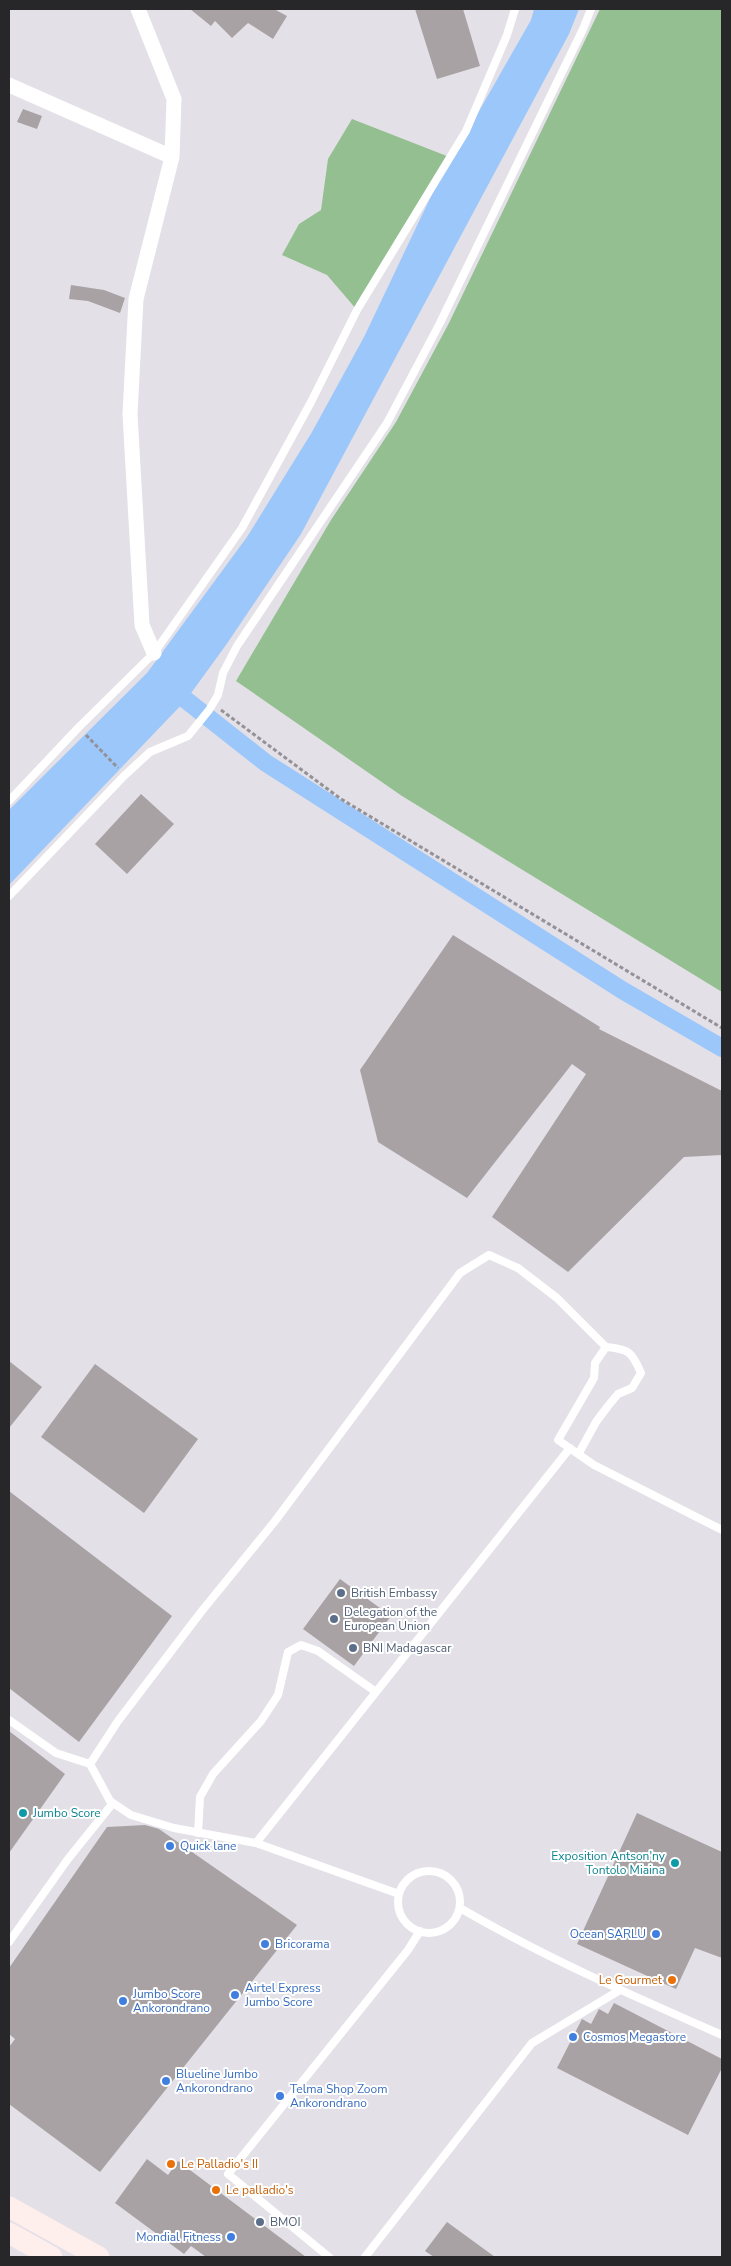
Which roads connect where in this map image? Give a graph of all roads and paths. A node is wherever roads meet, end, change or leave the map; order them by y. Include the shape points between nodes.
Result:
1 (138, 9) edge
2 (515, 9) edge
3 (591, 9) edge
4 (9, 85) edge
5 (172, 157) junction
6 (154, 653) junction
7 (210, 707) junction
8 (84, 732) dead end
9 (121, 771) dead end
10 (9, 801) edge
11 (9, 896) edge
12 (722, 1028) edge
13 (606, 1348) junction
14 (570, 1448) junction
15 (579, 1453) junction
16 (722, 1530) edge
17 (376, 1692) junction
18 (9, 1720) edge
19 (90, 1764) junction
20 (113, 1803) junction
21 (198, 1833) junction
22 (256, 1843) junction
23 (399, 1894) junction
24 (460, 1908) junction
25 (420, 1931) junction
26 (9, 1942) edge
27 (620, 1990) junction
28 (722, 2035) edge
29 (9, 2208) edge
30 (10, 2235) edge
31 (52, 2257) edge
32 (99, 2257) edge
33 (329, 2257) edge
34 (364, 2257) edge

1 - 5 street via 174,99
2 - 6 lane via 507,36 466,131 357,310 242,528
3 - 7 lane via 448,306 387,424 237,646
4 - 5 street
5 - 6 street via 136,299 130,414 142,625
6 - 10 lane
7 - 11 lane via 188,736 150,752
7 - 12 path via 341,799
8 - 9 path
13 - 14 lane via 595,1363 594,1378 558,1440
13 - 15 lane via 624,1349 635,1359 641,1373 632,1388 618,1394 608,1406
13 - 19 lane via 557,1298 518,1268 489,1255 460,1273 275,1521 118,1721
14 - 15 lane
14 - 17 lane
15 - 16 lane via 594,1465
17 - 21 lane via 318,1650 301,1645 288,1652 278,1695 213,1774 200,1797
17 - 22 lane
18 - 19 lane via 56,1753
19 - 20 lane
20 - 21 lane via 131,1814
20 - 26 lane
21 - 22 lane
22 - 23 lane
23 - 24 lane via 415,1874 432,1871 454,1883
23 - 25 lane via 398,1904 405,1921
24 - 25 lane via 455,1920 446,1928
24 - 27 lane via 501,1932
25 - 33 lane via 228,2174
27 - 28 lane
27 - 34 lane via 532,2043
29 - 32 main road
30 - 31 main road

